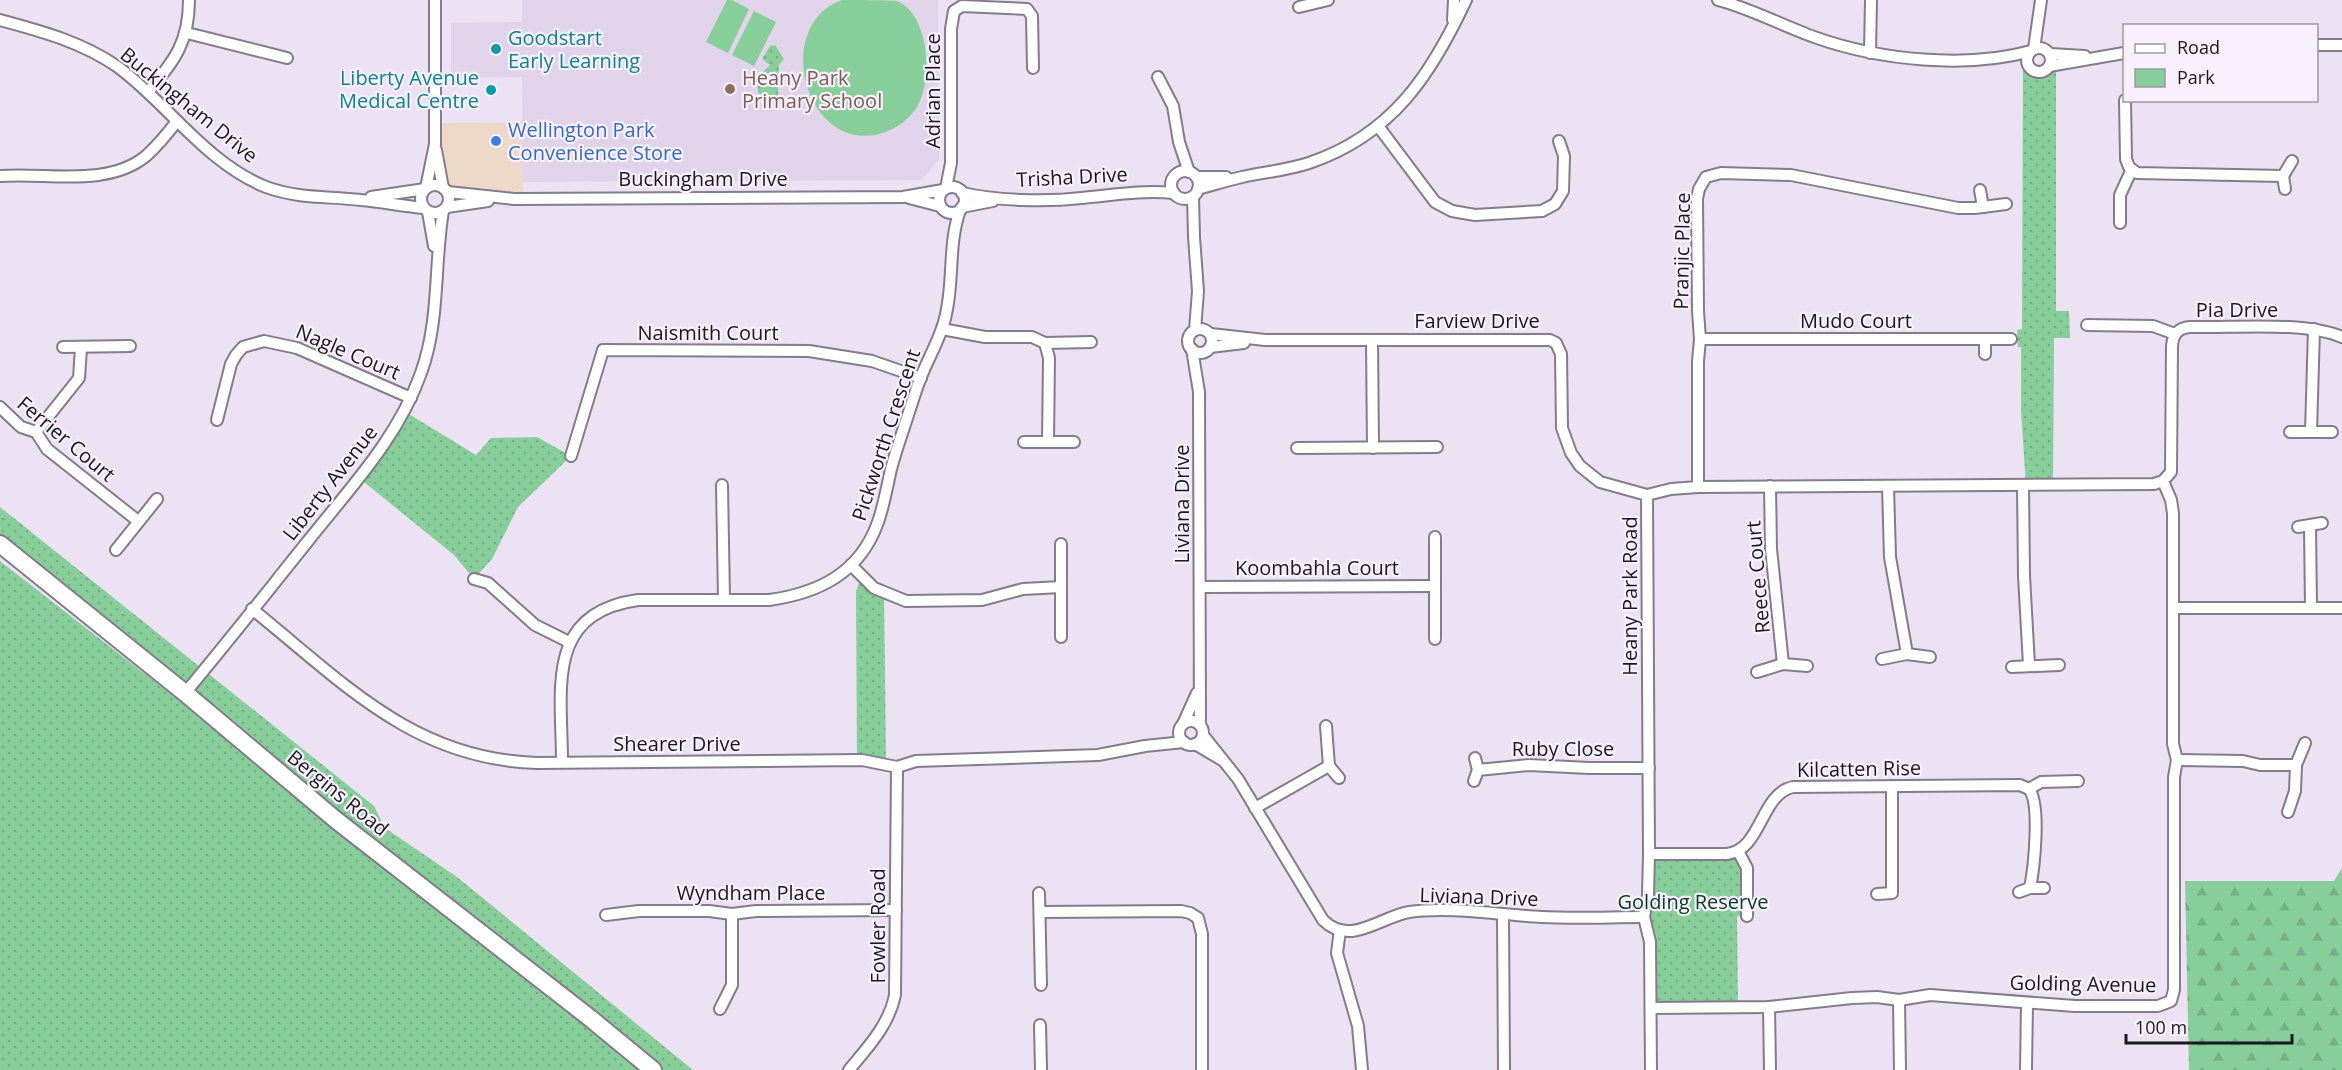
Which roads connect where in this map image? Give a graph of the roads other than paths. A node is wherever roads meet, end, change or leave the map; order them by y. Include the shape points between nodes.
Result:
1 (189, 0) edge
2 (435, 0) edge
3 (1328, 0) edge
4 (1454, 0) edge
5 (1466, 0) edge
6 (1718, 0) edge
7 (1870, 0) edge
8 (2041, 5) edge
9 (1299, 7) dead end
10 (0, 20) edge
11 (1452, 27) junction
12 (187, 33) junction
13 (2318, 45) edge
14 (2342, 45) edge
15 (2032, 50) junction
16 (1870, 53) junction
17 (2049, 53) junction
18 (2123, 53) edge
19 (2103, 56) junction
20 (287, 58) dead end
21 (1976, 59) junction
22 (2028, 65) junction
23 (2049, 66) junction
24 (1033, 68) dead end
25 (1158, 77) dead end
26 (148, 92) junction
27 (2125, 102) edge
28 (177, 121) junction
29 (1378, 126) junction
30 (1559, 141) dead end
31 (1179, 142) junction
32 (435, 144) junction
33 (2292, 161) dead end
34 (2131, 171) junction
35 (1193, 174) junction
36 (0, 176) edge
37 (1244, 176) junction
38 (2283, 176) junction
39 (1174, 177) junction
40 (426, 188) junction
41 (2285, 189) dead end
42 (446, 190) junction
43 (952, 190) junction
44 (1980, 190) dead end
45 (1140, 191) junction
46 (1196, 193) junction
47 (1177, 196) junction
48 (903, 197) junction
49 (1005, 198) junction
50 (359, 199) junction
51 (503, 199) junction
52 (2006, 204) dead end
53 (1983, 207) junction
54 (942, 208) junction
55 (445, 209) junction
56 (961, 209) junction
57 (426, 210) junction
58 (2120, 223) dead end
59 (1194, 237) junction
60 (951, 243) junction
61 (436, 265) junction
62 (1198, 291) junction
63 (2087, 325) dead end
64 (942, 328) junction
65 (2314, 329) junction
66 (1195, 330) junction
67 (1209, 332) junction
68 (2175, 334) junction
69 (2342, 337) edge
70 (1700, 339) junction
71 (1985, 339) junction
72 (2011, 339) dead end
73 (1265, 340) junction
74 (1372, 340) junction
75 (1091, 342) dead end
76 (1045, 343) junction
77 (130, 346) dead end
78 (63, 347) dead end
79 (81, 348) junction
80 (1208, 349) junction
81 (1192, 350) junction
82 (1985, 354) dead end
83 (921, 378) junction
84 (1198, 392) junction
85 (411, 398) junction
86 (0, 407) edge
87 (217, 420) dead end
88 (36, 432) junction
89 (2290, 432) dead end
90 (2311, 432) junction
91 (2332, 432) dead end
92 (1048, 441) junction
93 (1024, 442) dead end
94 (1074, 442) dead end
95 (1437, 447) dead end
96 (1297, 448) dead end
97 (1373, 448) junction
98 (571, 456) dead end
99 (2163, 481) junction
100 (722, 485) dead end
101 (2023, 485) junction
102 (1770, 486) junction
103 (1888, 486) junction
104 (1698, 487) junction
105 (1647, 495) junction
106 (157, 500) dead end
107 (138, 521) junction
108 (2322, 523) dead end
109 (2310, 526) junction
110 (2298, 527) dead end
111 (1435, 537) dead end
112 (0, 544) edge
113 (1061, 544) dead end
114 (116, 550) dead end
115 (851, 565) junction
116 (474, 579) dead end
117 (1200, 586) junction
118 (1435, 586) junction
119 (1061, 587) junction
120 (724, 599) junction
121 (2174, 608) junction
122 (2311, 608) junction
123 (2342, 608) edge
124 (252, 609) junction
125 (1061, 637) dead end
126 (1435, 639) dead end
127 (569, 642) junction
128 (1907, 654) junction
129 (1930, 657) dead end
130 (1882, 659) dead end
131 (1783, 664) junction
132 (2030, 665) junction
133 (2059, 665) dead end
134 (1807, 666) dead end
135 (2012, 667) dead end
136 (1757, 672) dead end
137 (1199, 687) junction
138 (185, 693) junction
139 (1326, 726) dead end
140 (1182, 727) junction
141 (1202, 730) junction
142 (1189, 743) junction
143 (2305, 743) dead end
144 (1145, 746) junction
145 (1475, 758) dead end
146 (2177, 760) junction
147 (562, 762) junction
148 (1228, 763) junction
149 (2296, 765) junction
150 (1329, 766) junction
151 (897, 767) junction
152 (1649, 768) junction
153 (1339, 778) dead end
154 (2078, 782) dead end
155 (1892, 786) junction
156 (2030, 789) junction
157 (1255, 808) junction
158 (2288, 812) dead end
159 (1738, 851) junction
160 (1649, 854) junction
161 (2030, 888) junction
162 (2044, 888) dead end
163 (2019, 892) dead end
164 (1039, 893) dead end
165 (1892, 893) junction
166 (1877, 894) dead end
167 (1903, 894) dead end
168 (896, 910) junction
169 (1041, 912) junction
170 (732, 914) junction
171 (1503, 914) junction
172 (606, 915) dead end
173 (1747, 916) dead end
174 (1644, 917) junction
175 (1340, 930) junction
176 (1041, 985) dead end
177 (1899, 1000) junction
178 (2027, 1003) junction
179 (1769, 1007) junction
180 (1651, 1008) junction
181 (720, 1009) dead end
182 (1040, 1025) dead end
183 (653, 1070) edge
184 (849, 1070) edge
185 (1041, 1070) edge
186 (1202, 1070) edge
187 (1362, 1070) edge
188 (1504, 1070) edge
189 (1651, 1070) edge
190 (1770, 1070) edge
191 (1900, 1070) edge
192 (2026, 1070) edge

1 - 12 street
2 - 32 street
3 - 9 street
4 - 11 street
5 - 11 street
6 - 16 street via 1817,38
7 - 16 street
8 - 15 street
8 - 17 street
10 - 26 street, Buckingham Drive via 76,43
11 - 29 street via 1420,84
12 - 20 street
12 - 26 street via 169,67
13 - 14 street
15 - 17 street via 2042,48
15 - 21 street
15 - 22 street via 2027,57
16 - 21 street
17 - 19 street
17 - 23 street
18 - 19 street
19 - 23 street
21 - 22 street
22 - 23 street via 2039,72
24 - 43 street, Adrian Place via 1032,16 1027,9 962,6 954,11
25 - 31 street via 1173,106
26 - 28 street, Buckingham Drive
27 - 34 street via 2126,159
28 - 36 street via 146,155 123,169 97,175
28 - 50 street, Buckingham Drive via 230,166 266,186 308,197
29 - 30 street via 1435,202 1452,211 1475,215 1542,211 1555,204 1563,191 1564,156
29 - 37 street via 1356,142 1309,163
31 - 35 street
31 - 39 street
32 - 40 street
32 - 42 street
33 - 38 street
34 - 38 street
34 - 58 street via 2120,195
35 - 37 street
35 - 39 street, Trisha Drive
35 - 46 street
37 - 46 street
38 - 41 street
39 - 45 street, Trisha Drive
39 - 47 street
40 - 42 street via 433,185
40 - 50 street, Buckingham Drive
40 - 57 street via 421,196
42 - 51 street, Buckingham Drive
42 - 55 street via 449,202
43 - 48 street, Buckingham Drive
43 - 49 street, Trisha Drive
43 - 54 street via 939,199
43 - 56 street via 964,200
44 - 53 street
45 - 47 street, Trisha Drive
45 - 49 street, Trisha Drive via 1079,198
46 - 47 street, Trisha Drive
46 - 59 street
47 - 59 street
48 - 51 street, Buckingham Drive
48 - 54 street, Buckingham Drive
49 - 56 street, Trisha Drive
50 - 57 street, Buckingham Drive
51 - 55 street, Buckingham Drive
52 - 53 street, Pranjic Place
53 - 70 street, Pranjic Place via 1958,208 1791,175 1710,175 1702,182 1697,199
54 - 56 street via 952,213
54 - 60 street, Pickworth Crescent
55 - 57 street via 436,214
55 - 61 street, Liberty Avenue
56 - 60 street, Pickworth Crescent
57 - 61 street, Liberty Avenue
59 - 62 street
60 - 64 street, Pickworth Crescent via 950,293
61 - 85 street, Liberty Avenue via 432,334
62 - 66 street
62 - 67 street
63 - 68 street via 2153,326
64 - 76 street via 985,338 1032,337
64 - 83 street, Pickworth Crescent
65 - 68 street, Pia Drive via 2190,327
65 - 69 street, Pia Drive
65 - 90 street
66 - 67 street
66 - 81 street via 1188,339
67 - 73 street, Farview Drive
67 - 80 street via 1213,341
68 - 99 street, Pia Drive via 2171,466
70 - 71 street, Mudo Court
70 - 104 street, Pranjic Place
71 - 72 street, Mudo Court
71 - 82 street
73 - 74 street, Farview Drive
73 - 80 street, Farview Drive
74 - 97 street
74 - 105 street, Farview Drive via 1553,341 1561,354 1562,429 1571,453 1600,482
75 - 76 street
76 - 92 street via 1049,358
77 - 79 street
78 - 79 street
79 - 88 street via 79,378
80 - 81 street via 1199,353
80 - 84 street, Liviana Drive
81 - 84 street, Liviana Drive
83 - 98 street, Naismith Court via 872,361 808,351 603,350
83 - 115 street, Pickworth Crescent via 877,525
84 - 117 street, Liviana Drive
85 - 87 street, Nagle Court via 297,348 264,342 243,347 236,355
85 - 124 street, Liberty Avenue via 379,453
86 - 88 street, Ferrier Court via 21,427
88 - 107 street, Ferrier Court via 47,449
89 - 90 street
90 - 91 street
92 - 93 street
92 - 94 street
95 - 97 street
96 - 97 street
99 - 101 street, Heany Park Road
99 - 121 street, Golding Avenue via 2173,507
100 - 120 street
101 - 103 street, Heany Park Road
101 - 132 street
102 - 103 street, Heany Park Road
102 - 104 street, Heany Park Road
102 - 131 street, Reece Court via 1771,549
103 - 128 street via 1890,557
104 - 105 street, Heany Park Road
105 - 152 street, Heany Park Road
106 - 107 street
107 - 114 street
108 - 109 street
109 - 110 street
109 - 122 street
111 - 118 street
112 - 138 main road, Bergins Road
113 - 119 street
115 - 119 street via 874,588 906,601 982,600 1023,590
115 - 120 street, Pickworth Crescent via 810,592 769,600
116 - 127 street via 488,584 535,626
117 - 118 street, Koombahla Court
117 - 137 street, Liviana Drive
118 - 126 street
119 - 125 street
120 - 127 street, Pickworth Crescent via 616,603 588,618
121 - 122 street
121 - 146 street, Golding Avenue via 2173,744
122 - 123 street
124 - 138 street, Liberty Avenue
124 - 147 street, Shearer Drive via 375,708 423,737 489,758
127 - 147 street, Pickworth Crescent via 562,679
128 - 129 street
128 - 130 street
131 - 134 street
131 - 136 street
132 - 133 street
132 - 135 street
137 - 140 street, Liviana Drive
137 - 141 street, Liviana Drive
138 - 183 main road, Bergins Road via 336,820
139 - 150 street
140 - 141 street via 1190,721
140 - 142 street via 1180,736
140 - 144 street, Shearer Drive
141 - 142 street via 1200,741
141 - 148 street
142 - 144 street, Shearer Drive
142 - 148 street
143 - 149 street
144 - 151 street, Shearer Drive via 1098,755 916,761
145 - 152 street, Ruby Close via 1476,776 1528,765
146 - 149 street
146 - 178 street, Golding Avenue via 2171,1001 2163,1005 2121,1006
147 - 151 street, Shearer Drive via 862,760
148 - 157 street
149 - 158 street via 2295,791
150 - 153 street
150 - 157 street
151 - 168 street, Fowler Road
152 - 160 street, Heany Park Road
154 - 156 street, Kilcatten Rise via 2041,782
155 - 156 street, Kilcatten Rise via 2020,785
155 - 159 street, Kilcatten Rise via 1784,789
155 - 165 street
156 - 161 street via 2035,801 2035,860
157 - 175 street via 1323,920
159 - 160 street
159 - 173 street via 1747,868
160 - 174 street, Heany Park Road
161 - 162 street
161 - 163 street
164 - 169 street
165 - 166 street
165 - 167 street
168 - 170 street, Wyndham Place
168 - 184 street, Fowler Road via 894,1004 880,1031
169 - 176 street
169 - 186 street via 1181,911 1194,915 1202,930
170 - 172 street, Wyndham Place via 639,911
170 - 181 street via 732,985
171 - 174 street, Liviana Drive
171 - 175 street, Liviana Drive via 1416,912 1361,930
171 - 188 street
174 - 180 street, Heany Park Road via 1650,942
175 - 187 street via 1337,953 1358,1026
177 - 178 street, Golding Avenue via 1930,995
177 - 179 street, Golding Avenue via 1877,997
177 - 191 street
178 - 192 street
179 - 180 street, Golding Avenue
179 - 190 street
180 - 189 street, Heany Park Road
182 - 185 street

